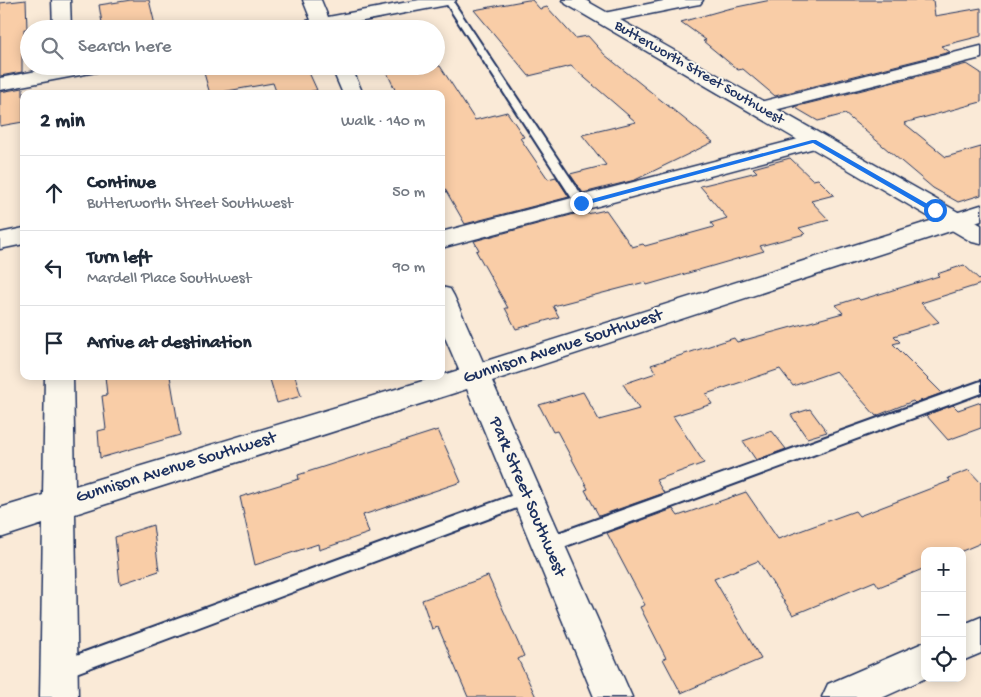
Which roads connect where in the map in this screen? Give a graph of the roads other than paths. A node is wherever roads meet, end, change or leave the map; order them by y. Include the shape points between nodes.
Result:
1 (61, 0) edge
2 (312, 0) edge
3 (448, 0) edge
4 (572, 0) edge
5 (694, 0) edge
6 (605, 18) junction
7 (62, 20) edge
8 (320, 20) edge
9 (352, 20) edge
10 (981, 52) edge
11 (38, 75) edge
12 (63, 75) edge
13 (345, 75) edge
14 (0, 84) edge
15 (62, 90) edge
16 (351, 90) edge
17 (758, 108) junction
18 (814, 141) junction
19 (581, 203) junction
20 (981, 213) edge
21 (955, 221) junction
22 (981, 236) edge
23 (20, 237) edge
24 (445, 239) edge
25 (0, 241) edge
26 (445, 306) edge
27 (474, 376) junction
28 (59, 380) edge
29 (981, 387) edge
30 (527, 497) junction
31 (59, 505) junction
32 (0, 523) edge
33 (547, 545) junction
34 (981, 635) edge
35 (966, 641) edge
36 (921, 662) edge
37 (59, 684) edge
38 (613, 697) edge
39 (841, 697) edge

1 - 7 street
2 - 8 street
3 - 9 street
3 - 19 lane
4 - 6 street, Butterworth Street Southwest
5 - 6 street
6 - 17 street, Butterworth Street Southwest
10 - 17 street
11 - 14 street
12 - 15 street
13 - 16 street
17 - 18 street, Butterworth Street Southwest
18 - 19 street
18 - 21 street, Butterworth Street Southwest
19 - 24 street
20 - 21 street, Gunnison Avenue Southwest
21 - 22 street, Butterworth Street Southwest
21 - 27 street, Gunnison Avenue Southwest
23 - 25 street
26 - 27 street, Park Street Southwest
27 - 30 street, Park Street Southwest
27 - 31 street, Gunnison Avenue Southwest
28 - 31 street
29 - 33 lane
30 - 33 street, Park Street Southwest
30 - 37 lane
31 - 32 street, Gunnison Avenue Southwest
31 - 37 street
33 - 38 street, Park Street Southwest
34 - 35 street
36 - 39 street

